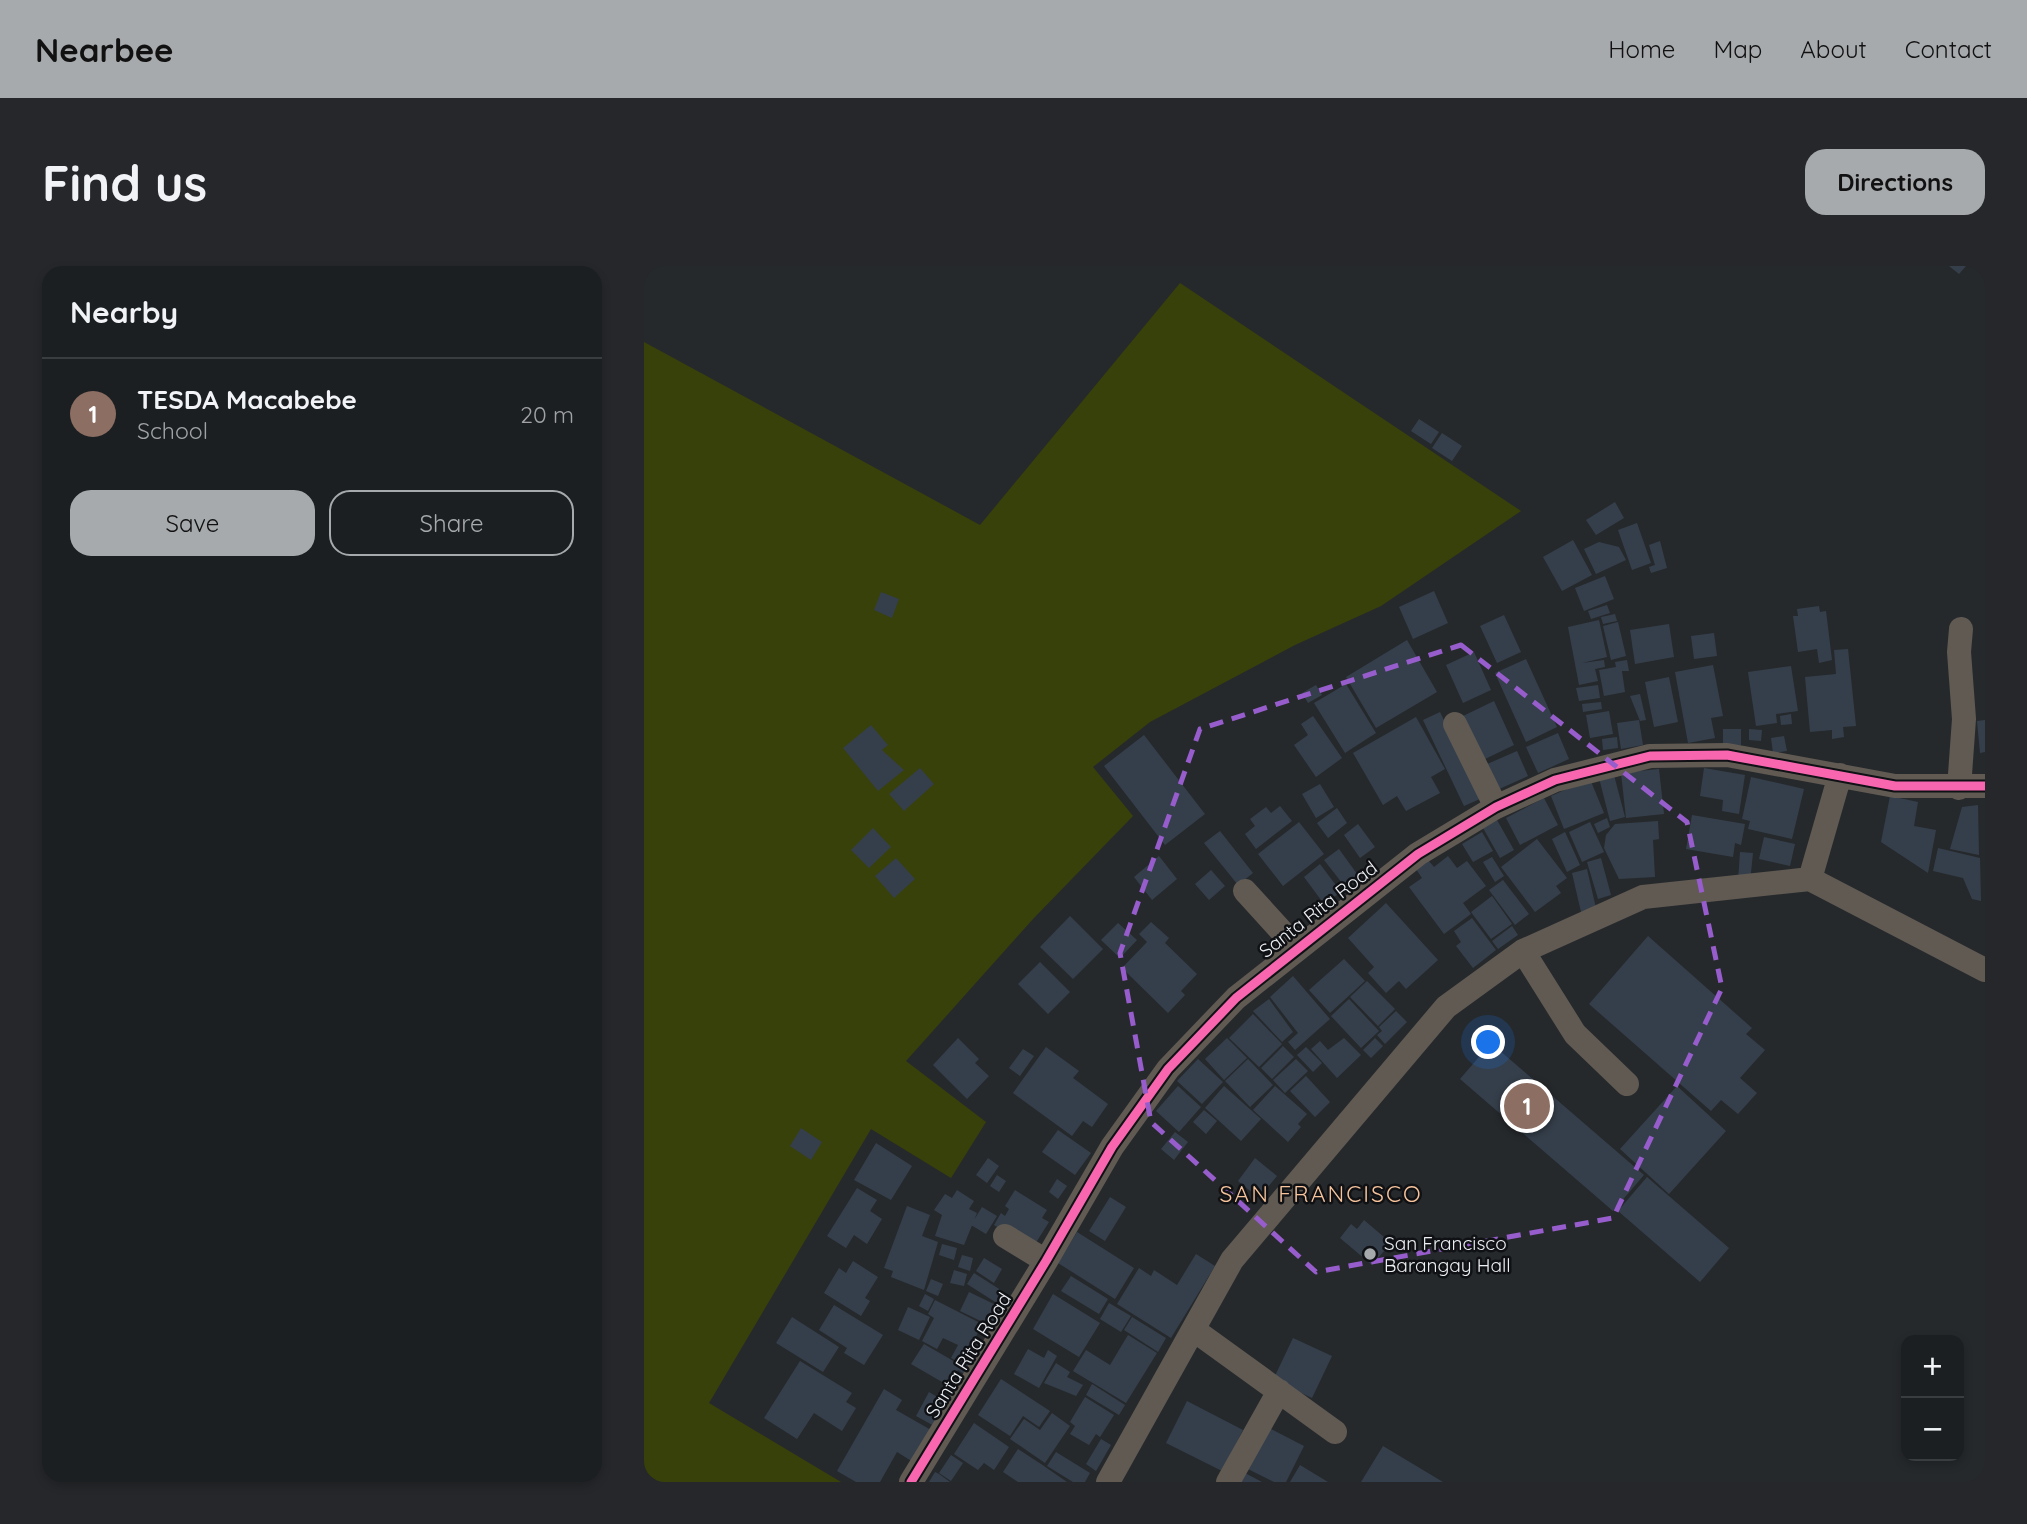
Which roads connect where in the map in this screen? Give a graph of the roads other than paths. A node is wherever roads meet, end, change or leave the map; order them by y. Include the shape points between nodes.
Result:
1 (1961, 629) dead end
2 (1455, 724) dead end
3 (1840, 775) junction
4 (1985, 786) edge
5 (1959, 788) junction
6 (1496, 807) junction
7 (1810, 879) junction
8 (1245, 891) dead end
9 (1296, 947) junction
10 (1523, 951) junction
11 (1985, 970) edge
12 (1627, 1084) dead end
13 (1005, 1236) dead end
14 (1046, 1262) junction
15 (1194, 1330) junction
16 (1279, 1391) junction
17 (1335, 1432) dead end
18 (911, 1482) edge
19 (1108, 1482) edge
20 (1228, 1482) edge

1 - 5 street via 1964,719
2 - 6 street
3 - 5 street, Santa Rita Road via 1895,786
3 - 6 street, Santa Rita Road via 1727,755 1650,756 1555,780
3 - 7 street
4 - 5 street, Santa Rita Road
6 - 9 street, Santa Rita Road via 1418,854
7 - 10 street via 1643,897
7 - 11 street
8 - 9 street
9 - 14 street, Santa Rita Road via 1236,998 1168,1069 1112,1147
10 - 12 street via 1575,1034
10 - 15 street via 1446,1007 1232,1260
13 - 14 street
14 - 18 street, Santa Rita Road
15 - 16 street
15 - 19 street
16 - 17 street
16 - 20 street

